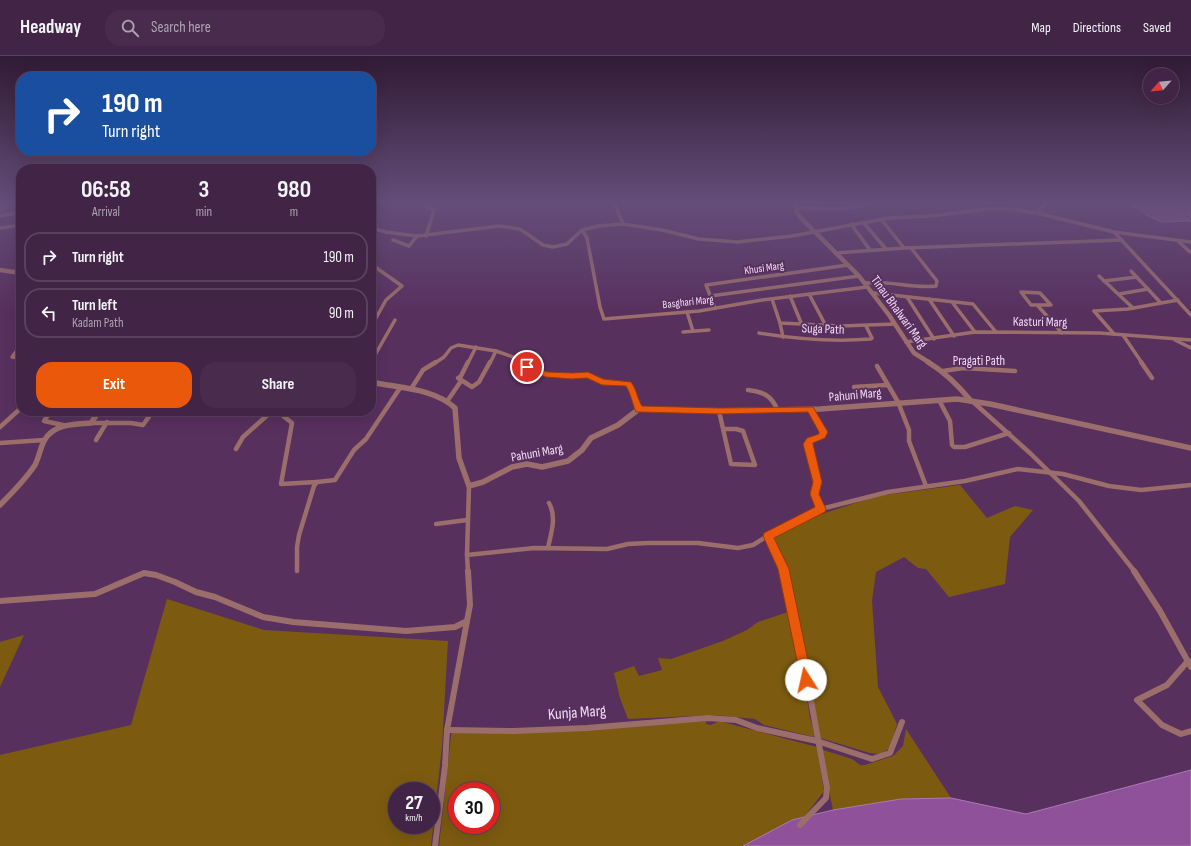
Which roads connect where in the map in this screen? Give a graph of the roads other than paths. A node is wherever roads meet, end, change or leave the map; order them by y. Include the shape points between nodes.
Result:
1 (415, 239) edge
2 (534, 239) edge
3 (572, 239) edge
4 (587, 239) edge
5 (698, 239) edge
6 (769, 239) edge
7 (821, 239) edge
8 (862, 239) edge
9 (877, 239) edge
10 (897, 239) edge
11 (1163, 239) edge
12 (393, 240) dead end
13 (1122, 240) joint
14 (1178, 241) junction
15 (1190, 242) edge
16 (904, 248) junction
17 (911, 248) junction
18 (886, 249) junction
19 (870, 250) junction
20 (1190, 252) edge
21 (835, 253) junction
22 (1184, 253) dead end
23 (848, 265) junction
24 (376, 268) edge
25 (0, 270) edge
26 (1131, 271) dead end
27 (16, 272) edge
28 (859, 276) junction
29 (1099, 276) dead end
30 (1137, 277) junction
31 (1104, 281) junction
32 (866, 285) junction
33 (1148, 289) junction
34 (873, 293) junction
35 (809, 294) junction
36 (1119, 294) junction
37 (710, 296) junction
38 (790, 296) junction
39 (907, 297) junction
40 (772, 299) junction
41 (929, 299) junction
42 (1178, 300) junction
43 (952, 302) junction
44 (1160, 302) junction
45 (1038, 306) junction
46 (715, 308) junction
47 (1134, 308) junction
48 (688, 312) junction
49 (1191, 315) edge
50 (376, 318) edge
51 (395, 320) dead end
52 (780, 323) junction
53 (802, 324) junction
54 (895, 324) junction
55 (826, 326) junction
56 (866, 326) junction
57 (709, 330) dead end
58 (693, 331) junction
59 (683, 332) dead end
60 (975, 332) junction
61 (996, 332) junction
62 (759, 333) dead end
63 (1062, 333) junction
64 (1114, 334) junction
65 (1124, 335) junction
66 (954, 336) junction
67 (783, 337) junction
68 (934, 339) junction
69 (1174, 340) junction
70 (1191, 340) edge
71 (906, 342) junction
72 (476, 348) junction
73 (1191, 348) edge
74 (496, 351) junction
75 (16, 352) edge
76 (376, 353) edge
77 (16, 357) edge
78 (877, 366) dead end
79 (1015, 371) dead end
80 (943, 372) junction
81 (1152, 378) dead end
82 (461, 381) junction
83 (376, 383) edge
84 (887, 385) junction
85 (854, 386) dead end
86 (400, 388) junction
87 (411, 389) junction
88 (748, 390) dead end
89 (448, 400) junction
90 (939, 400) junction
91 (971, 401) junction
92 (898, 402) junction
93 (639, 409) junction
94 (777, 409) junction
95 (810, 409) junction
96 (719, 411) junction
97 (16, 413) edge
98 (47, 416) edge
99 (96, 416) edge
100 (149, 416) edge
101 (266, 416) edge
102 (284, 416) edge
103 (107, 422) junction
104 (91, 423) junction
105 (63, 425) junction
106 (0, 427) edge
107 (724, 429) junction
108 (1009, 433) junction
109 (44, 440) junction
110 (96, 440) dead end
111 (0, 442) edge
112 (1191, 448) edge
113 (236, 449) dead end
114 (1050, 472) junction
115 (317, 482) junction
116 (1191, 485) edge
117 (469, 486) junction
118 (926, 486) junction
119 (550, 503) dead end
120 (0, 505) edge
121 (821, 509) junction
122 (467, 520) junction
123 (436, 524) dead end
124 (768, 536) junction
125 (548, 548) junction
126 (467, 554) junction
127 (297, 572) dead end
128 (0, 601) edge
129 (467, 621) junction
130 (1190, 664) edge
131 (902, 722) dead end
132 (447, 730) junction
133 (1191, 731) edge
134 (817, 741) junction
135 (800, 825) dead end
136 (435, 846) edge

1 - 12 street via 409,246
2 - 3 street via 543,245 554,247 567,244
4 - 48 street, Basghari Marg via 604,319
5 - 6 street via 725,242
7 - 21 street, Tinau Bhalwari Marg
8 - 19 street
9 - 18 street
10 - 16 street
11 - 14 street
13 - 17 street
13 - 42 street
14 - 15 street
14 - 20 street
16 - 17 street
16 - 18 street
17 - 32 street, Basghari Marg via 937,282 936,286 881,282
18 - 19 street
19 - 21 street
20 - 22 street
21 - 23 street, Tinau Bhalwari Marg
23 - 28 street, Tinau Bhalwari Marg
23 - 37 street, Khusi Marg via 709,284 706,287
24 - 50 street via 402,286 386,300
25 - 27 street
26 - 30 street
28 - 32 street, Tinau Bhalwari Marg
28 - 37 street
29 - 31 street
30 - 31 street
30 - 33 street
31 - 36 street
32 - 34 street, Tinau Bhalwari Marg
32 - 35 street, Basghari Marg
33 - 36 street
33 - 44 street
34 - 39 street
34 - 54 street, Tinau Bhalwari Marg
35 - 38 street, Basghari Marg
35 - 55 street
36 - 47 street
37 - 46 street
38 - 40 street, Basghari Marg
38 - 53 street
39 - 41 street
39 - 68 street
40 - 46 street, Basghari Marg
40 - 52 street
41 - 43 street
41 - 66 street
42 - 44 street
42 - 49 street
43 - 60 street
43 - 61 street via 973,304
44 - 47 street
45 - 45 street via 1050,305 1040,293 1021,292 1029,304
45 - 63 street
46 - 48 street, Basghari Marg
47 - 64 street via 1094,311
48 - 58 street
51 - 76 street
52 - 53 street
52 - 67 street
53 - 55 street
54 - 56 street
54 - 71 street, Tinau Bhalwari Marg
55 - 56 street
56 - 67 street, Suga Path via 871,339
57 - 58 street
58 - 59 street
60 - 61 street, Kasturi Marg
60 - 66 street, Kasturi Marg
61 - 63 street, Kasturi Marg
62 - 67 street, Suga Path
63 - 64 street, Kasturi Marg
64 - 65 street, Kasturi Marg
65 - 69 street, Kasturi Marg
65 - 81 street
66 - 68 street, Kasturi Marg
68 - 71 street, Kasturi Marg
69 - 70 street
69 - 73 street
71 - 80 street, Tinau Bhalwari Marg via 919,358
72 - 74 street
72 - 82 street via 458,378
72 - 87 street via 454,346 444,357 423,370
74 - 82 street via 476,385 472,387
74 - 93 street via 546,374 588,375 602,382 628,384
75 - 77 street via 12,357
78 - 84 street
79 - 80 street, Pragati Path via 963,368
80 - 91 street, Tinau Bhalwari Marg
82 - 89 street
83 - 86 street
84 - 85 street
84 - 92 street
86 - 87 street
86 - 115 street via 335,480
87 - 89 street
88 - 94 street via 768,393
89 - 117 street via 454,408 460,463
90 - 91 street, Pahuni Marg
90 - 92 street, Pahuni Marg
90 - 108 street via 950,421 954,447 969,446
91 - 108 street, Tinau Bhalwari Marg
91 - 112 street, Pahuni Marg
92 - 95 street, Pahuni Marg
92 - 118 street
93 - 96 street, Pahuni Marg
93 - 117 street, Pahuni Marg via 618,425 591,438 582,450 568,461 542,467 527,464 512,467
94 - 95 street, Pahuni Marg
94 - 96 street, Pahuni Marg
95 - 121 street via 824,432 808,444 818,482 814,494
96 - 107 street
97 - 106 street
98 - 105 street via 44,421
99 - 104 street
100 - 103 street via 143,425
101 - 113 street via 243,437
102 - 115 street via 292,423 281,484
103 - 104 street
103 - 110 street
104 - 105 street
105 - 109 street
107 - 107 street via 731,464 755,465 743,431
108 - 114 street, Tinau Bhalwari Marg
109 - 111 street
109 - 120 street via 39,458
114 - 116 street via 1109,486 1141,490
114 - 118 street via 1018,469 965,481
114 - 130 street, Tinau Bhalwari Marg via 1079,501 1135,573
115 - 127 street via 301,527 297,548
117 - 122 street
118 - 121 street via 888,492
119 - 125 street via 553,515
121 - 124 street
122 - 123 street
122 - 126 street
124 - 125 street via 753,545 738,548 678,542 628,544 590,550
124 - 134 street via 784,569
125 - 126 street
126 - 129 street via 470,605
128 - 129 street via 95,594 144,573 175,582 263,617 293,622 406,631 455,627
129 - 132 street
130 - 133 street via 1167,685 1137,700 1162,725 1181,734
131 - 134 street, Kunja Marg via 890,753 872,759
132 - 134 street, Kunja Marg via 587,728 708,718 736,720 758,728
132 - 136 street
134 - 135 street via 827,788 826,798

